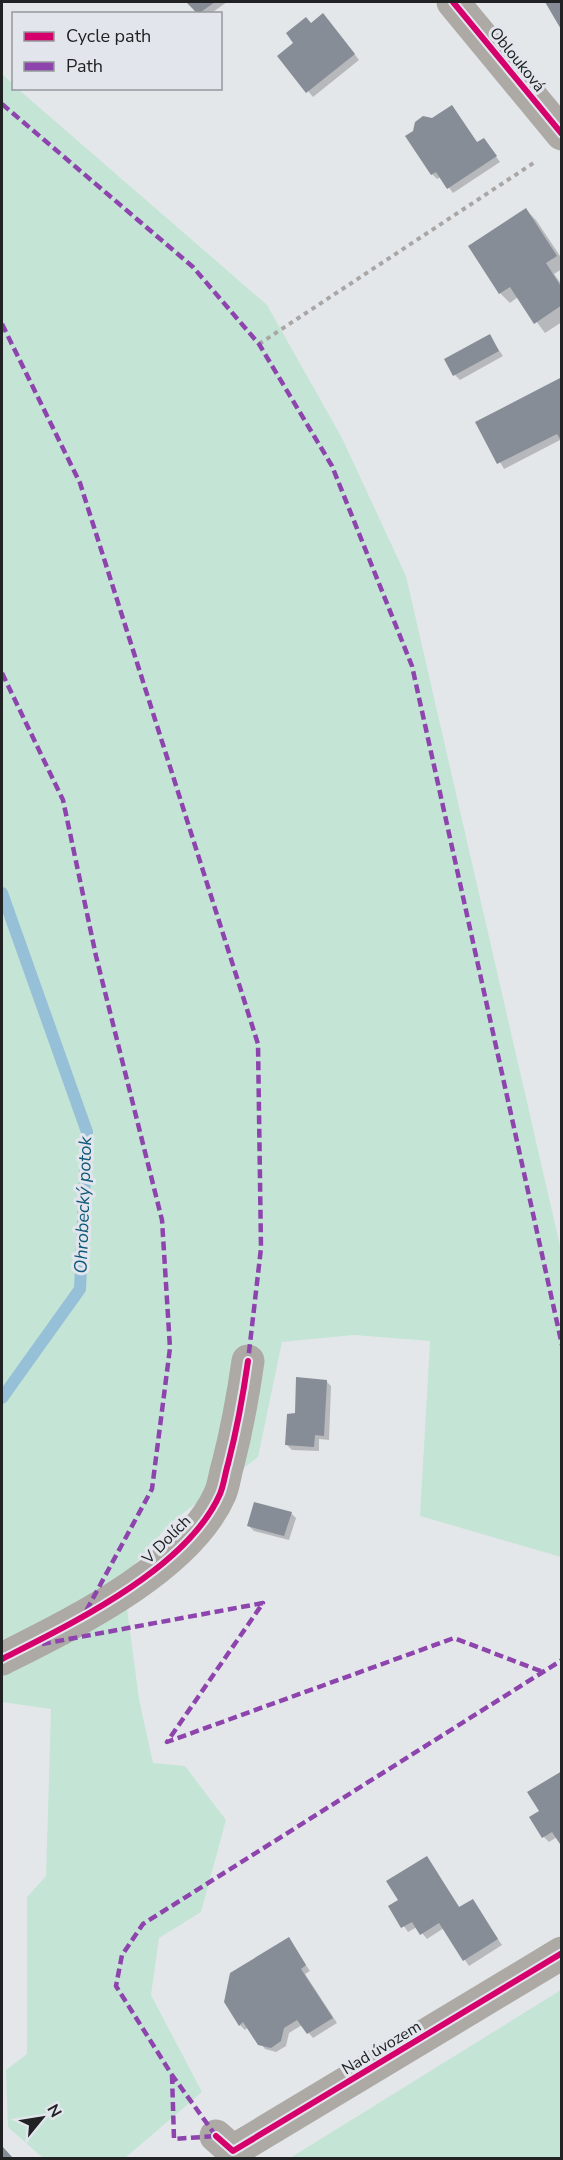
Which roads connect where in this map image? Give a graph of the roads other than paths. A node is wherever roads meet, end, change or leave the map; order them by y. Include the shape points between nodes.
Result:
1 (453, 2) edge
2 (552, 146) edge
3 (249, 1361) dead end
4 (2, 1659) edge
5 (561, 1953) edge
6 (216, 2136) dead end

1 - 2 street, Oblouková
3 - 4 street, V Dolích via 240,1417 220,1495 193,1534 156,1570 82,1619
5 - 6 street, Nad úvozem via 233,2151

